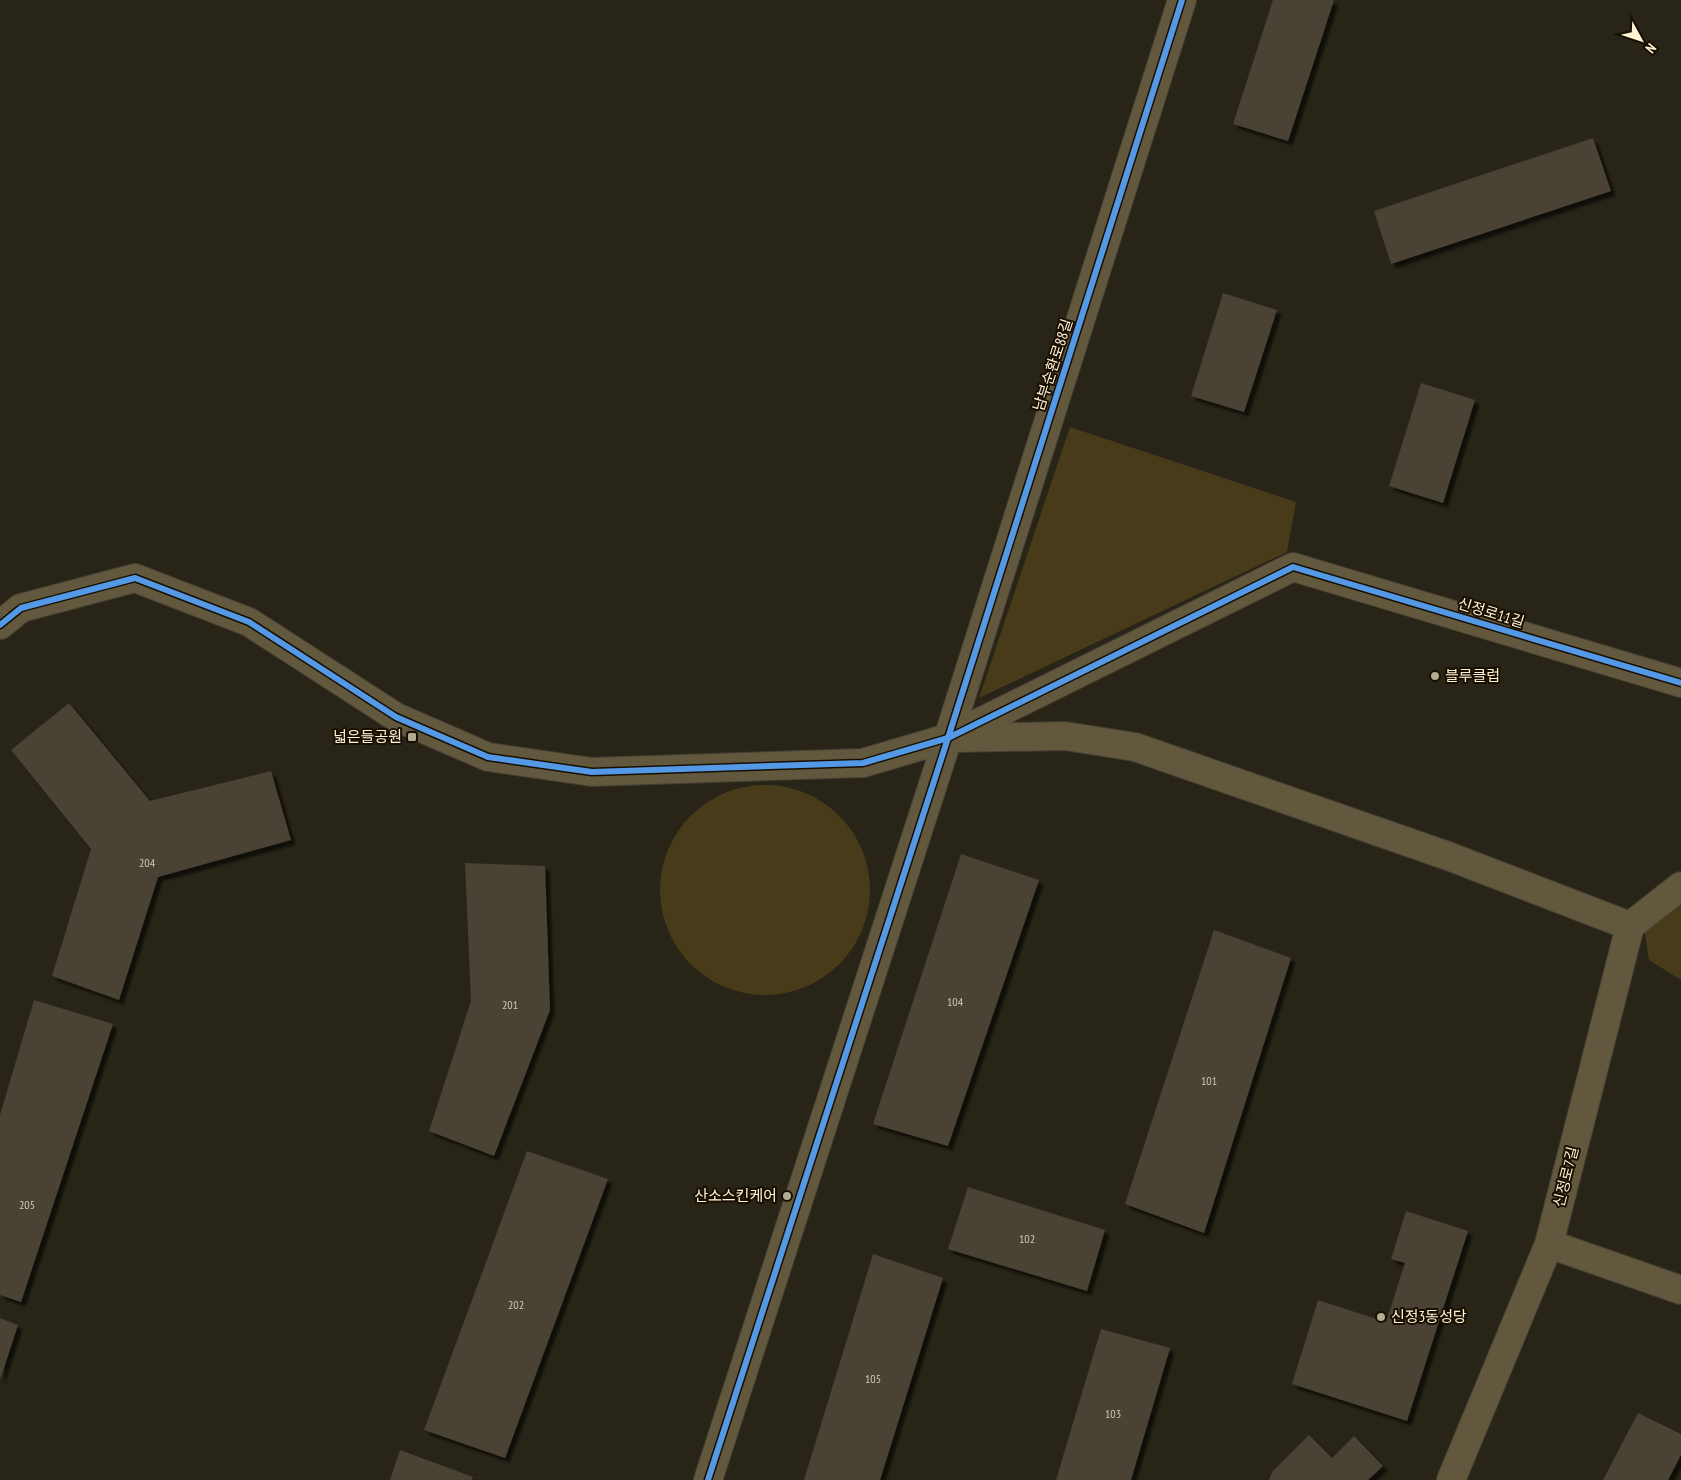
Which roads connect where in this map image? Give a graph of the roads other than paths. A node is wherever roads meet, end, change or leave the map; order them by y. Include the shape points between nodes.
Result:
1 (1182, 0) edge
2 (0, 624) edge
3 (1681, 683) edge
4 (948, 738) junction
5 (1681, 886) edge
6 (1630, 926) junction
7 (1549, 1244) junction
8 (1681, 1290) edge
9 (708, 1480) edge
10 (1451, 1480) edge

1 - 4 street, 남부순환로88길
2 - 4 street via 21,608 135,578 249,622 396,717 488,757 592,772 863,763
3 - 4 street, 신정로11길 via 1293,567
4 - 6 street via 1065,736 1135,746 1448,856
4 - 9 street, 남부순환로88길
5 - 6 street
6 - 7 street, 신정로7길
7 - 8 street
7 - 10 street, 신정로7길

